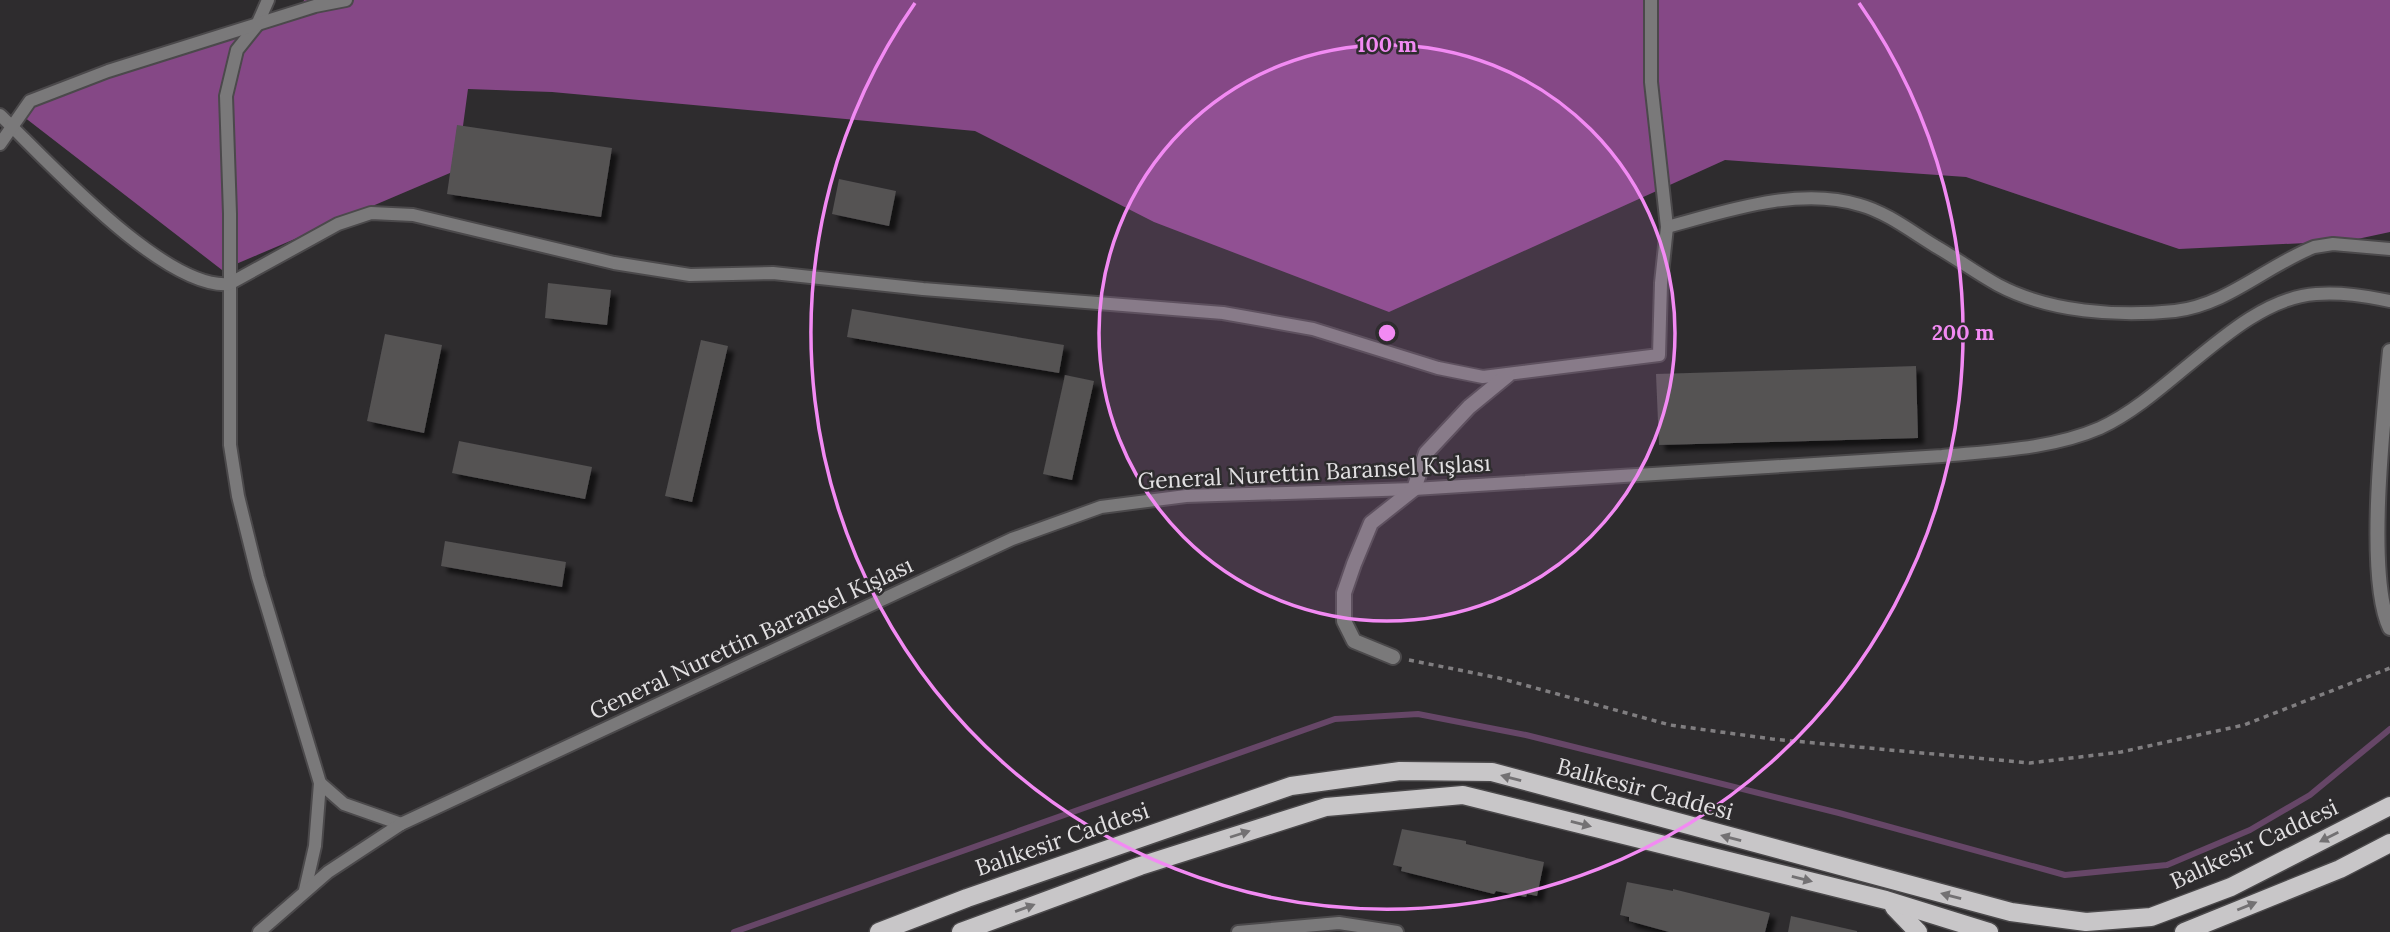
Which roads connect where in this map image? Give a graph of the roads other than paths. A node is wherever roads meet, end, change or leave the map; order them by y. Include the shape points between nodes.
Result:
1 (268, 0) edge
2 (346, 0) edge
3 (1651, 0) edge
4 (257, 24) junction
5 (0, 115) edge
6 (11, 126) junction
7 (0, 144) edge
8 (1667, 227) junction
9 (2390, 249) edge
10 (229, 284) junction
11 (2390, 301) edge
12 (2390, 351) edge
13 (1507, 375) junction
14 (1414, 489) junction
15 (2390, 628) edge
16 (1393, 657) road end
17 (320, 783) junction
18 (2390, 806) edge
19 (401, 824) junction
20 (2390, 843) edge
21 (305, 891) junction
22 (1886, 900) junction
23 (1977, 903) junction
24 (2151, 917) junction
25 (1984, 928) edge
26 (259, 932) edge
27 (879, 932) edge
28 (961, 932) edge
29 (1238, 932) edge
30 (1397, 932) edge
31 (1918, 932) edge
32 (2184, 932) edge

1 - 4 lane
2 - 4 lane
3 - 8 lane via 1651,82
4 - 6 lane via 30,101
4 - 10 lane via 237,50 226,96
5 - 6 lane
6 - 7 lane
6 - 10 lane via 114,225 192,276 216,285
8 - 9 lane via 1759,205 1832,199 1862,205 1998,285 2035,300 2114,311 2175,311 2203,305 2314,247
8 - 13 lane via 1659,355
10 - 13 lane via 338,224 371,213 413,215 614,263 690,275 773,273 1223,313 1313,329 1450,370 1483,377
10 - 17 lane via 230,445 237,496
11 - 14 lane, General Nurettin Baransel Kışlası via 2350,293 2313,294 2279,303 2247,320 2127,413 2098,429 2060,440 1942,456
12 - 15 street via 2379,544 2381,599
13 - 14 street via 1426,453
14 - 16 street via 1371,523 1344,593 1344,621 1354,640
14 - 19 lane, General Nurettin Baransel Kışlası via 1186,496 1074,515 999,545
17 - 19 lane via 344,804
17 - 21 lane via 315,846
18 -> 24 main road, Balıkesir Caddesi via 2231,887
19 - 21 lane, General Nurettin Baransel Kışlası
32 -> 20 main road via 2340,869
21 - 26 lane, General Nurettin Baransel Kışlası
22 - 25 main road, Balıkesir Caddesi
28 -> 22 main road, Balıkesir Caddesi via 1140,866 1326,807 1463,795
22 - 31 main road
23 - 24 main road, Balıkesir Caddesi via 2086,922
23 - 25 main road
23 -> 27 main road, Balıkesir Caddesi via 1492,772 1400,771 1291,786
24 - 25 main road, Balıkesir Caddesi via 2131,927
29 - 30 lane via 1339,923

